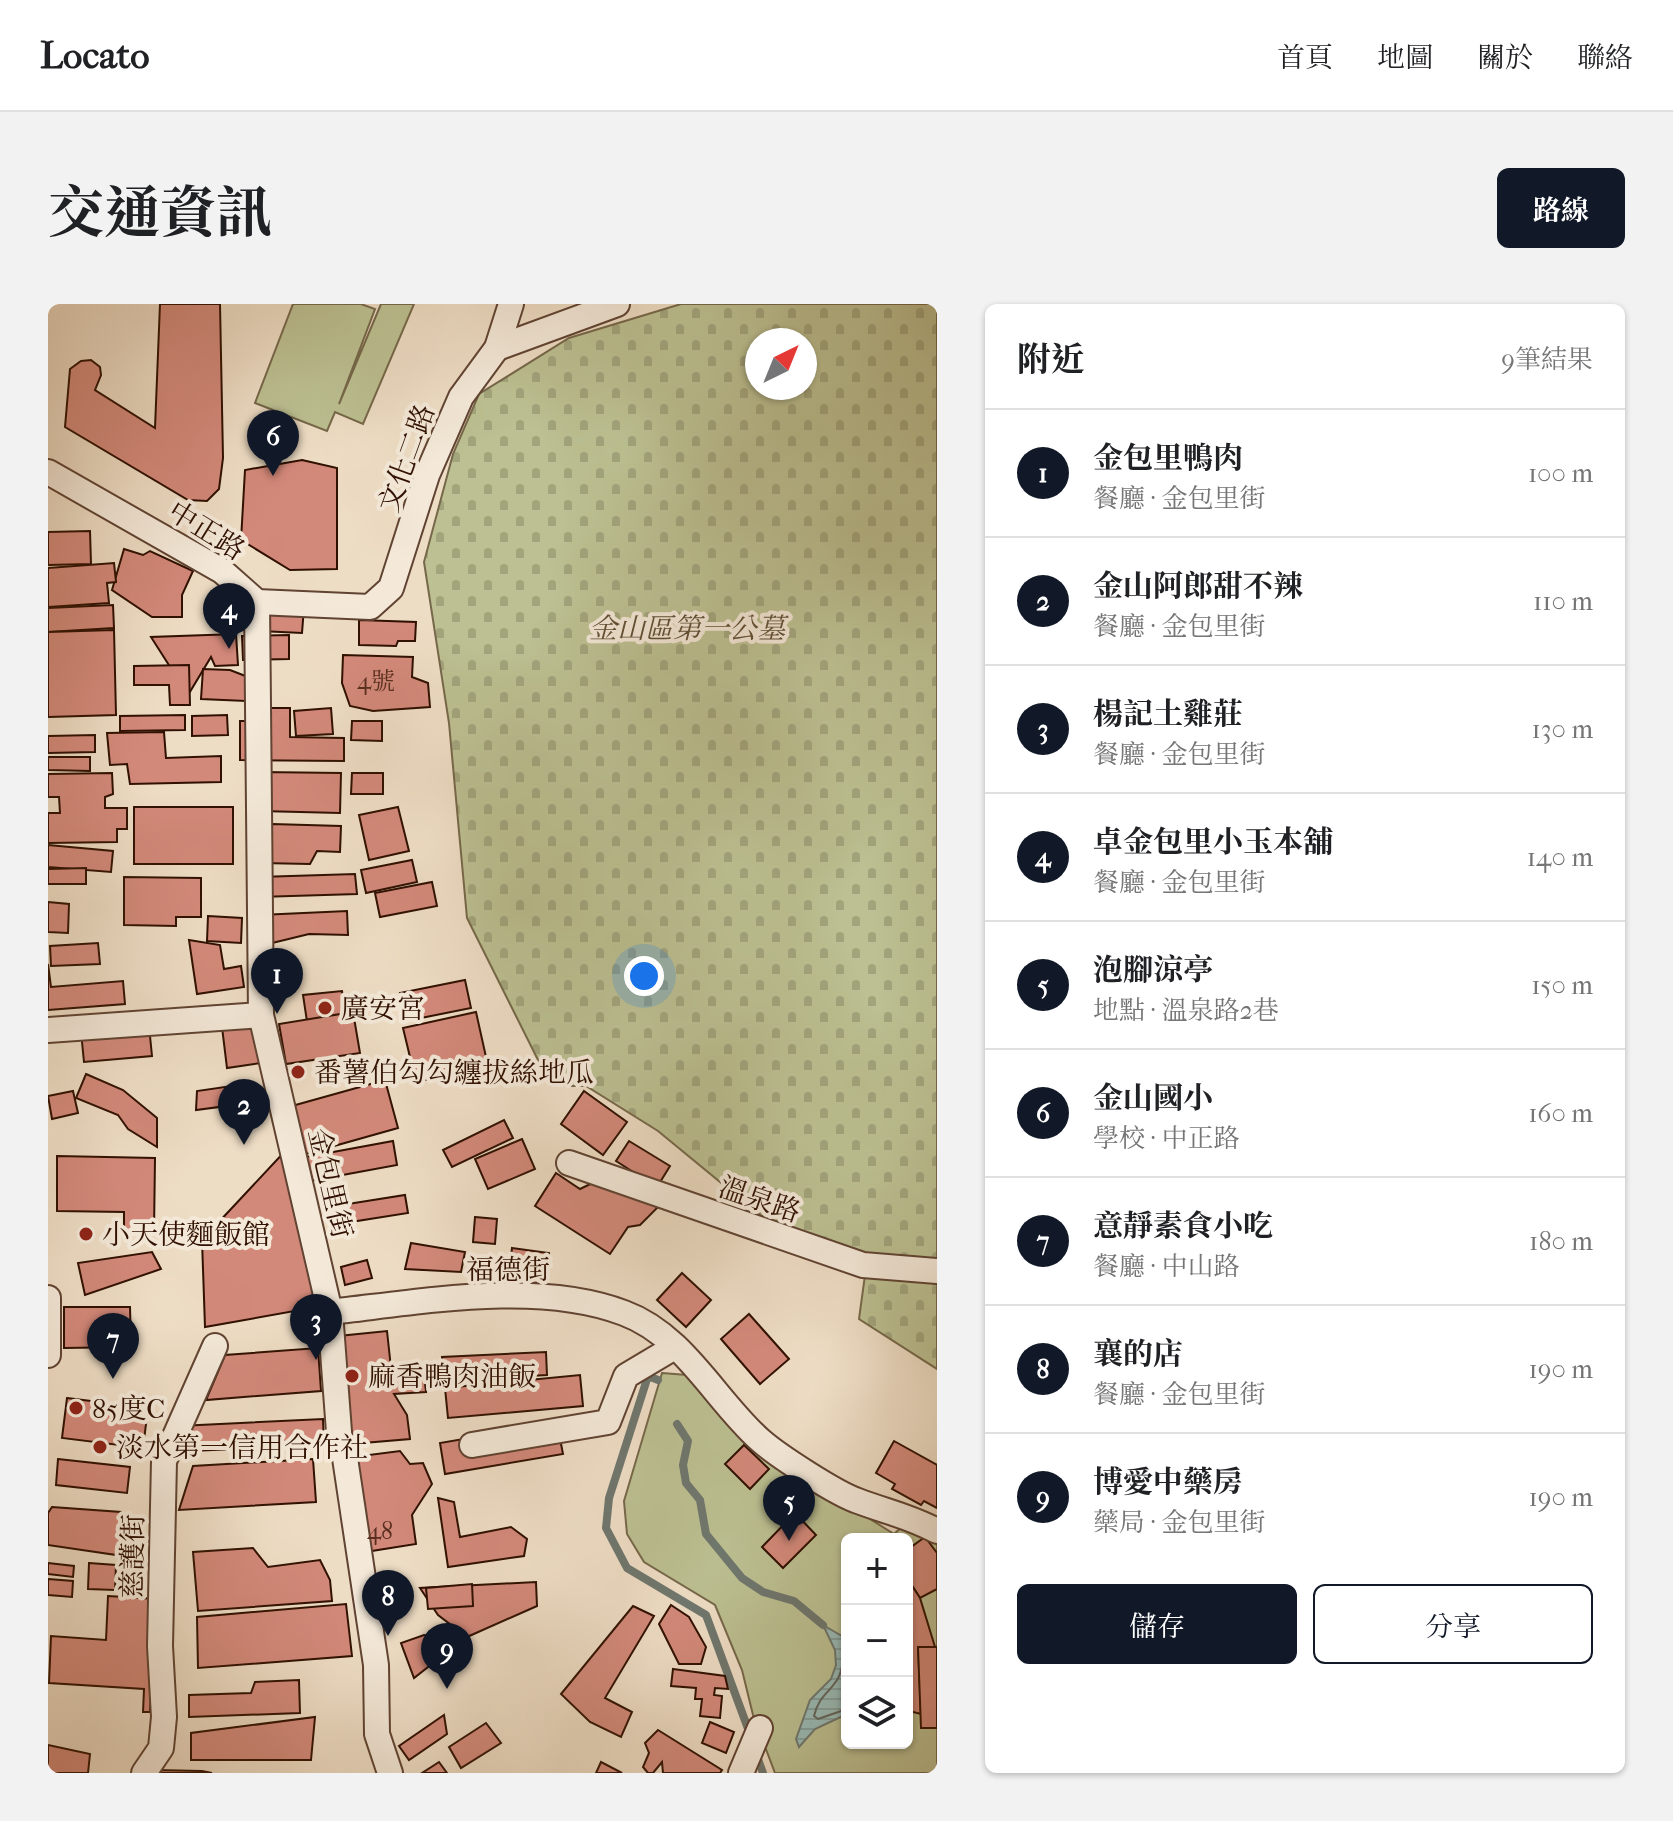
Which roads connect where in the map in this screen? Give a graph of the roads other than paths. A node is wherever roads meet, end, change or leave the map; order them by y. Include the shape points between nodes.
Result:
1 (511, 304) edge
2 (617, 304) edge
3 (497, 348) junction
4 (48, 472) edge
5 (257, 602) junction
6 (261, 1015) junction
7 (48, 1030) edge
8 (569, 1163) dead end
9 (937, 1271) edge
10 (48, 1298) edge
11 (330, 1312) junction
12 (49, 1325) edge
13 (215, 1346) dead end
14 (673, 1348) junction
15 (48, 1355) edge
16 (472, 1445) dead end
17 (937, 1531) edge
18 (760, 1728) dead end
19 (743, 1768) edge
20 (144, 1773) edge
21 (390, 1773) edge

1 - 3 street, 文化二路
2 - 3 street
3 - 5 street, 文化二路 via 461,397 427,475 391,588 370,607
4 - 5 street, 中正路 via 222,571
5 - 6 street, 金包里街
6 - 7 street
6 - 11 street, 金包里街
8 - 9 street, 溫泉路 via 863,1265
10 - 12 street
11 - 14 street, 福德街 via 453,1299 554,1297 625,1313 659,1332
11 - 21 street, 金包里街 via 340,1445 376,1665 377,1734
12 - 15 street
13 - 20 street, 慈護街 via 164,1461 164,1717 161,1748
14 - 16 street via 626,1376 608,1422
14 - 17 street, 福德街 via 761,1441 855,1500 904,1514
18 - 19 street

